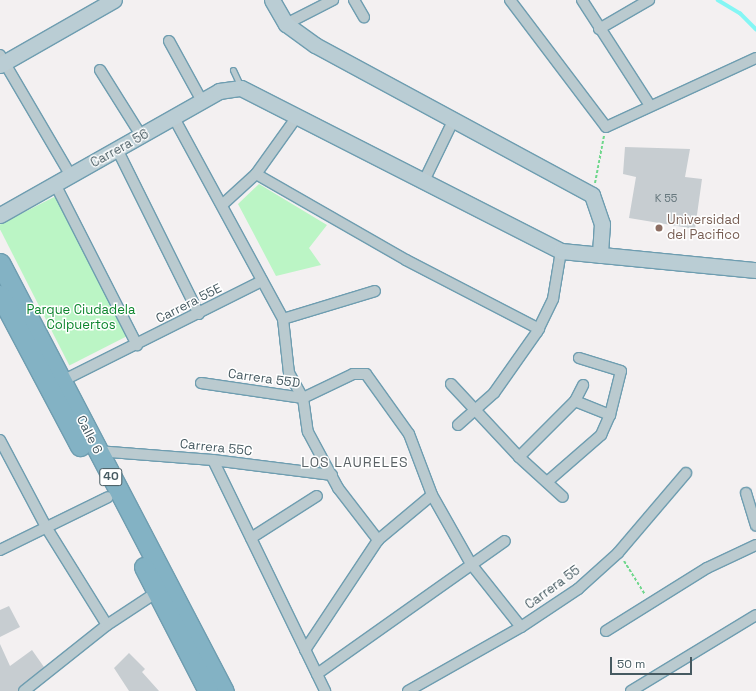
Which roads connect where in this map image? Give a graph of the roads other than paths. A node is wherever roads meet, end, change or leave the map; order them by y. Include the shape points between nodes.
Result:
1 (114, 0) edge
2 (272, 0) edge
3 (333, 0) edge
4 (354, 0) edge
5 (510, 0) edge
6 (582, 0) edge
7 (649, 0) edge
8 (364, 17) dead end
9 (286, 24) junction
10 (599, 29) junction
11 (169, 41) dead end
12 (756, 58) edge
13 (2, 61) edge
14 (100, 70) dead end
15 (233, 70) dead end
16 (242, 88) junction
17 (202, 101) junction
18 (650, 104) junction
19 (174, 118) junction
20 (296, 118) junction
21 (454, 120) junction
22 (142, 137) junction
23 (118, 151) junction
24 (256, 174) junction
25 (70, 176) junction
26 (423, 183) junction
27 (55, 184) junction
28 (222, 205) junction
29 (0, 215) edge
30 (561, 251) junction
31 (600, 255) junction
32 (0, 262) edge
33 (756, 270) edge
34 (262, 281) junction
35 (375, 291) dead end
36 (0, 295) edge
37 (199, 314) junction
38 (283, 319) junction
39 (539, 329) junction
40 (137, 345) junction
41 (579, 358) dead end
42 (62, 382) junction
43 (202, 383) dead end
44 (451, 384) dead end
45 (583, 385) dead end
46 (303, 398) junction
47 (575, 402) junction
48 (476, 411) junction
49 (610, 415) junction
50 (458, 425) dead end
51 (0, 440) edge
52 (97, 451) junction
53 (519, 457) junction
54 (213, 460) junction
55 (686, 473) dead end
56 (332, 475) junction
57 (547, 482) junction
58 (746, 493) dead end
59 (432, 495) junction
60 (317, 496) dead end
61 (108, 497) junction
62 (563, 497) dead end
63 (756, 525) edge
64 (46, 527) junction
65 (251, 538) junction
66 (378, 540) junction
67 (505, 541) dead end
68 (756, 545) edge
69 (0, 550) edge
70 (471, 564) junction
71 (157, 592) junction
72 (756, 615) edge
73 (107, 626) junction
74 (521, 627) junction
75 (606, 631) dead end
76 (305, 650) junction
77 (317, 674) junction
78 (24, 691) edge
79 (208, 691) edge
80 (224, 691) edge
81 (325, 691) edge
82 (408, 691) edge
83 (630, 691) edge

1 - 13 main road
2 - 9 main road
3 - 9 street
4 - 8 street
5 - 18 street via 606,127
6 - 10 street
7 - 10 street
9 - 21 main road via 315,45
10 - 18 street
11 - 17 street
12 - 18 street
13 - 25 street
14 - 22 street
15 - 16 lane
16 - 17 main road, Carrera 56 via 219,91
16 - 20 main road via 261,95
17 - 19 main road, Carrera 56
19 - 22 main road, Carrera 56
19 - 28 street
20 - 24 street
20 - 26 main road
21 - 26 street
21 - 31 main road via 592,195 602,224
22 - 23 main road, Carrera 56
23 - 25 main road, Carrera 56
23 - 37 street
24 - 28 street
24 - 39 street via 406,260
25 - 27 main road, Carrera 56
26 - 30 main road
27 - 29 main road, Carrera 56
27 - 40 street
28 - 34 street
30 - 31 main road
30 - 39 street via 553,299
31 - 33 main road
32 - 42 highway, Calle 6 / 40
34 - 37 street, Carrera 55E
34 - 38 street
35 - 38 street
36 - 61 highway, Calle 6 / 40
37 - 40 street, Carrera 55E
38 - 46 street via 289,373
39 - 48 street via 494,392
40 - 42 street, Carrera 55E
41 - 49 street via 621,371
42 - 52 highway, Calle 6 / 40
43 - 46 street, Carrera 55D
44 - 48 street
45 - 47 street
46 - 56 street via 308,432
46 - 59 street, Carrera 55D via 353,374 366,374 409,434
47 - 49 street
47 - 53 street
48 - 50 street
48 - 53 street
49 - 57 street via 601,435
51 - 64 street
52 - 54 street, Carrera 55C
52 - 80 highway, Calle 6 / 40
53 - 57 street
54 - 56 street, Carrera 55C
54 - 65 street
55 - 74 street, Carrera 55 via 618,553 578,589
56 - 66 street
57 - 62 street
58 - 63 street
59 - 66 street
59 - 70 street
60 - 65 street
61 - 64 street
61 - 71 highway, Calle 6 / 40
64 - 69 street
64 - 73 street
65 - 76 street
66 - 76 street
67 - 70 street
68 - 75 street via 707,568 652,605
70 - 74 street
70 - 77 street
71 - 73 street
71 - 79 highway, Calle 6 / 40
72 - 83 street
73 - 78 street
74 - 82 street, Carrera 55
76 - 77 street
77 - 81 street

